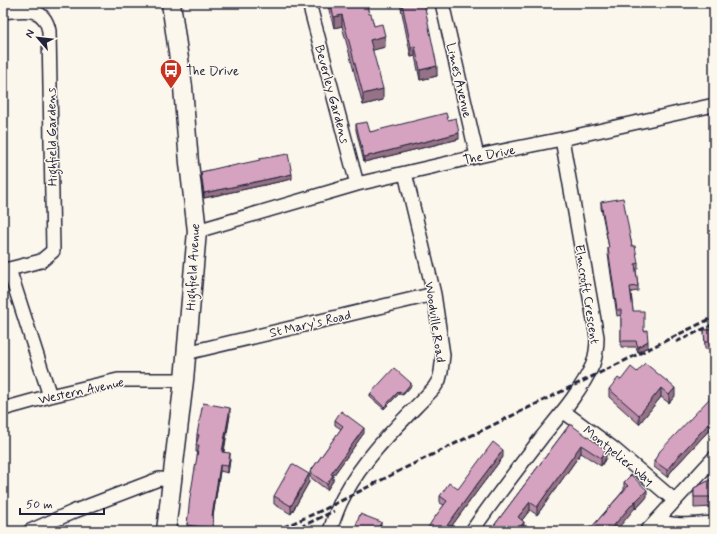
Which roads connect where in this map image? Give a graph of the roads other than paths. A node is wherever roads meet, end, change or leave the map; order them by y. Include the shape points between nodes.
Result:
1 (171, 3) edge
2 (309, 3) edge
3 (442, 3) edge
4 (3, 12) edge
5 (714, 108) edge
6 (562, 139) junction
7 (477, 156) junction
8 (405, 173) junction
9 (357, 184) junction
10 (196, 231) junction
11 (6, 269) edge
12 (434, 294) junction
13 (186, 352) junction
14 (184, 380) junction
15 (50, 396) junction
16 (3, 409) edge
17 (563, 410) junction
18 (714, 458) edge
19 (172, 480) junction
20 (674, 500) junction
21 (658, 520) junction
22 (714, 523) edge
23 (30, 531) edge
24 (166, 531) edge
25 (330, 531) edge
26 (472, 531) edge
27 (647, 531) edge

1 - 10 street, Highfield Avenue via 183,86
2 - 9 street, Beverley Gardens
3 - 7 street, Limes Avenue
4 - 11 street, Highfield Gardens via 38,12 48,25 54,250 41,261
5 - 6 street, The Drive
6 - 7 street, The Drive
6 - 17 street, Elmcroft Crescent via 597,348 596,357 588,373
7 - 8 street, The Drive
8 - 9 street, The Drive
8 - 12 street, Woodville Road
9 - 10 street, The Drive
10 - 13 street, Highfield Avenue
11 - 15 street, Highfield Gardens
12 - 13 street, St Mary's Road
12 - 25 street, Woodville Road via 443,355 439,380 367,460 343,498
13 - 14 street, Highfield Avenue
14 - 15 street, Western Avenue via 118,380
14 - 19 street, Highfield Avenue
15 - 16 street, Western Avenue
17 - 20 street, Montpelier Way
17 - 26 street, Elmcroft Crescent via 499,491
18 - 20 street
19 - 23 street via 159,480 75,511
19 - 24 street, Highfield Avenue
20 - 21 street
21 - 22 street via 678,525
21 - 27 street

